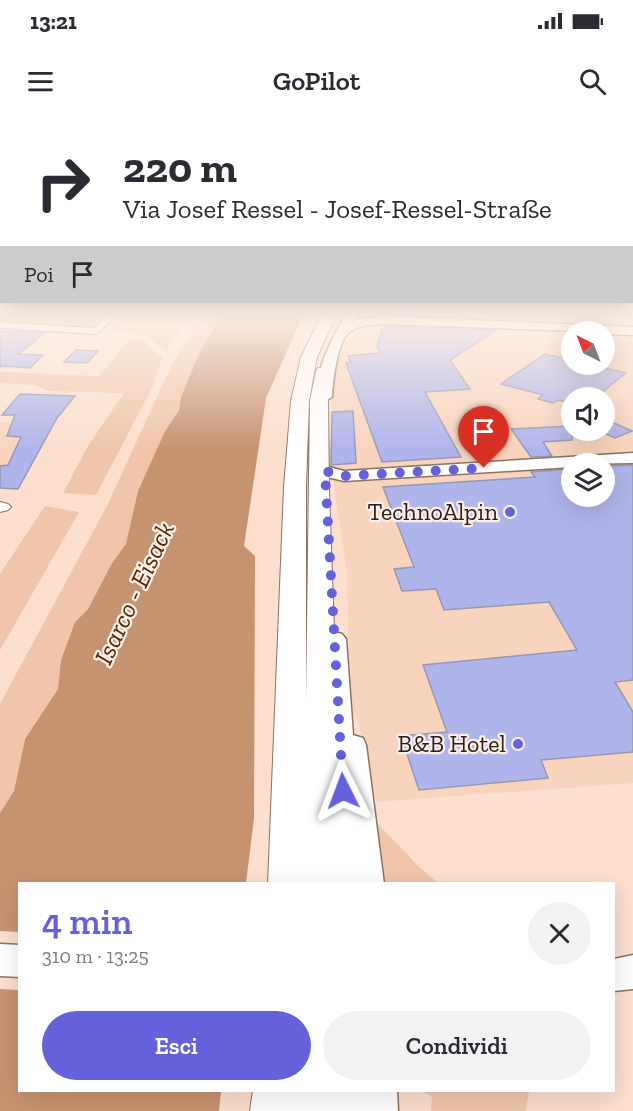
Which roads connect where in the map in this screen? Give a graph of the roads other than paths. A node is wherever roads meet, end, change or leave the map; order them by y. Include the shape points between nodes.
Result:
1 (309, 357) edge
2 (327, 357) edge
3 (332, 357) edge
4 (633, 458) edge
5 (325, 471) junction
6 (339, 722) junction
7 (286, 882) edge
8 (324, 882) edge
9 (348, 882) edge
10 (368, 882) edge
11 (0, 960) edge
12 (18, 961) edge
13 (633, 972) edge
14 (615, 975) edge
15 (276, 1092) edge
16 (319, 1092) edge
17 (349, 1092) edge
18 (378, 1092) edge
19 (274, 1111) edge
20 (318, 1111) edge
21 (348, 1111) edge
22 (378, 1111) edge

1 - 7 highway via 300,401 295,487
2 - 8 highway via 319,400
3 - 5 main road via 324,390
4 - 5 main road via 344,476
5 - 6 main road
6 - 9 main road
6 - 10 main road via 352,736
11 - 12 main road
13 - 14 main road
15 - 19 highway
16 - 20 highway
17 - 21 main road
18 - 22 main road

